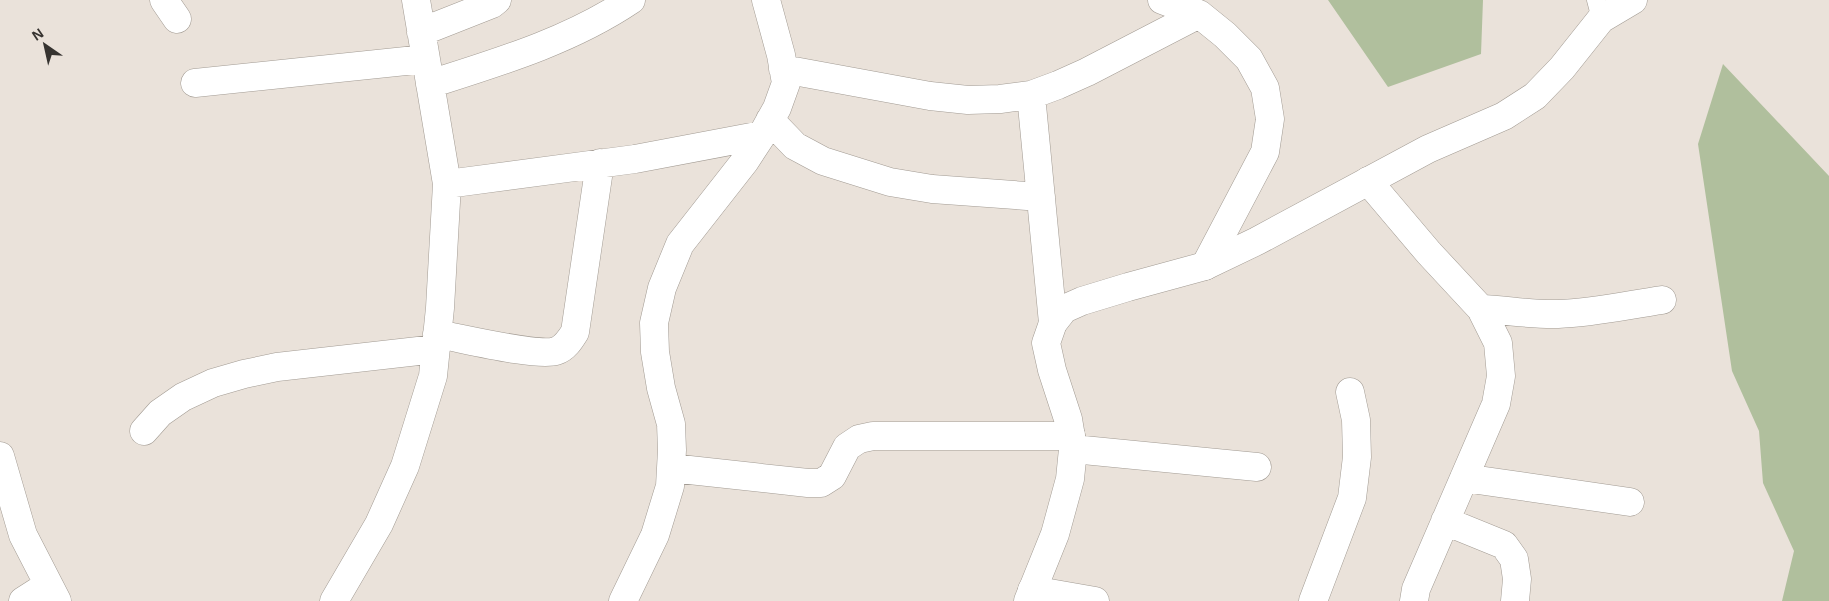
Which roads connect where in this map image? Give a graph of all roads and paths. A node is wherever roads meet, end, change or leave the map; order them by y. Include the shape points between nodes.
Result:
1 (416, 0) edge
2 (498, 0) edge
3 (631, 0) edge
4 (766, 0) edge
5 (1162, 0) edge
6 (1633, 0) edge
7 (1599, 10) edge
8 (1199, 14) junction
9 (421, 32) junction
10 (783, 69) junction
11 (428, 72) junction
12 (195, 83) dead end
13 (1031, 95) junction
14 (766, 128) junction
15 (600, 163) junction
16 (1368, 181) junction
17 (447, 184) junction
18 (1041, 197) junction
19 (1205, 266) junction
20 (1662, 300) dead end
21 (1490, 309) junction
22 (1053, 323) junction
23 (437, 341) junction
24 (1350, 392) dead end
25 (144, 431) dead end
26 (1072, 442) junction
27 (0, 456) edge
28 (1257, 467) dead end
29 (671, 468) junction
30 (1464, 478) junction
31 (1630, 502) dead end
32 (1446, 520) junction
33 (53, 593) edge
34 (1030, 595) edge
35 (23, 601) edge
36 (334, 601) edge
37 (623, 601) edge
38 (1095, 601) edge
39 (1313, 601) edge
40 (1414, 601) edge
41 (1515, 601) edge

1 - 9 street
2 - 9 street
3 - 11 street via 586,26 523,54
4 - 10 street
5 - 8 street
6 - 7 street
7 - 16 street via 1562,68 1536,96 1504,116 1428,149
8 - 13 street via 1087,72
8 - 19 street via 1249,59 1264,88 1270,119 1265,152
9 - 11 street
10 - 13 street via 968,100 1000,100
10 - 14 street via 786,83
11 - 12 street
11 - 17 street
13 - 18 street
14 - 15 street via 635,159
14 - 18 street via 816,157 883,180 932,190
14 - 29 street via 745,161 680,244 662,288 654,323 655,352 671,424
15 - 17 street
15 - 23 street via 575,332 569,342 556,351 536,352
16 - 19 street
16 - 21 street via 1429,253
17 - 23 street
18 - 22 street
19 - 22 street via 1082,301 1064,309
20 - 21 street via 1587,312 1535,314
21 - 30 street via 1501,376 1496,404
22 - 26 street via 1046,343
23 - 25 street via 277,367 213,383 183,397 160,413
23 - 36 street via 433,376 405,466 379,524
24 - 39 street via 1356,420 1357,457 1352,498
26 - 28 street
26 - 29 street via 873,436 859,439 846,447 832,476 821,483
26 - 34 street via 1070,479 1055,534
27 - 33 street via 23,535
29 - 37 street via 670,486 655,535
30 - 31 street
30 - 32 street
32 - 40 street via 1416,589
32 - 41 street via 1504,545 1514,559
33 - 35 street
34 - 38 street

